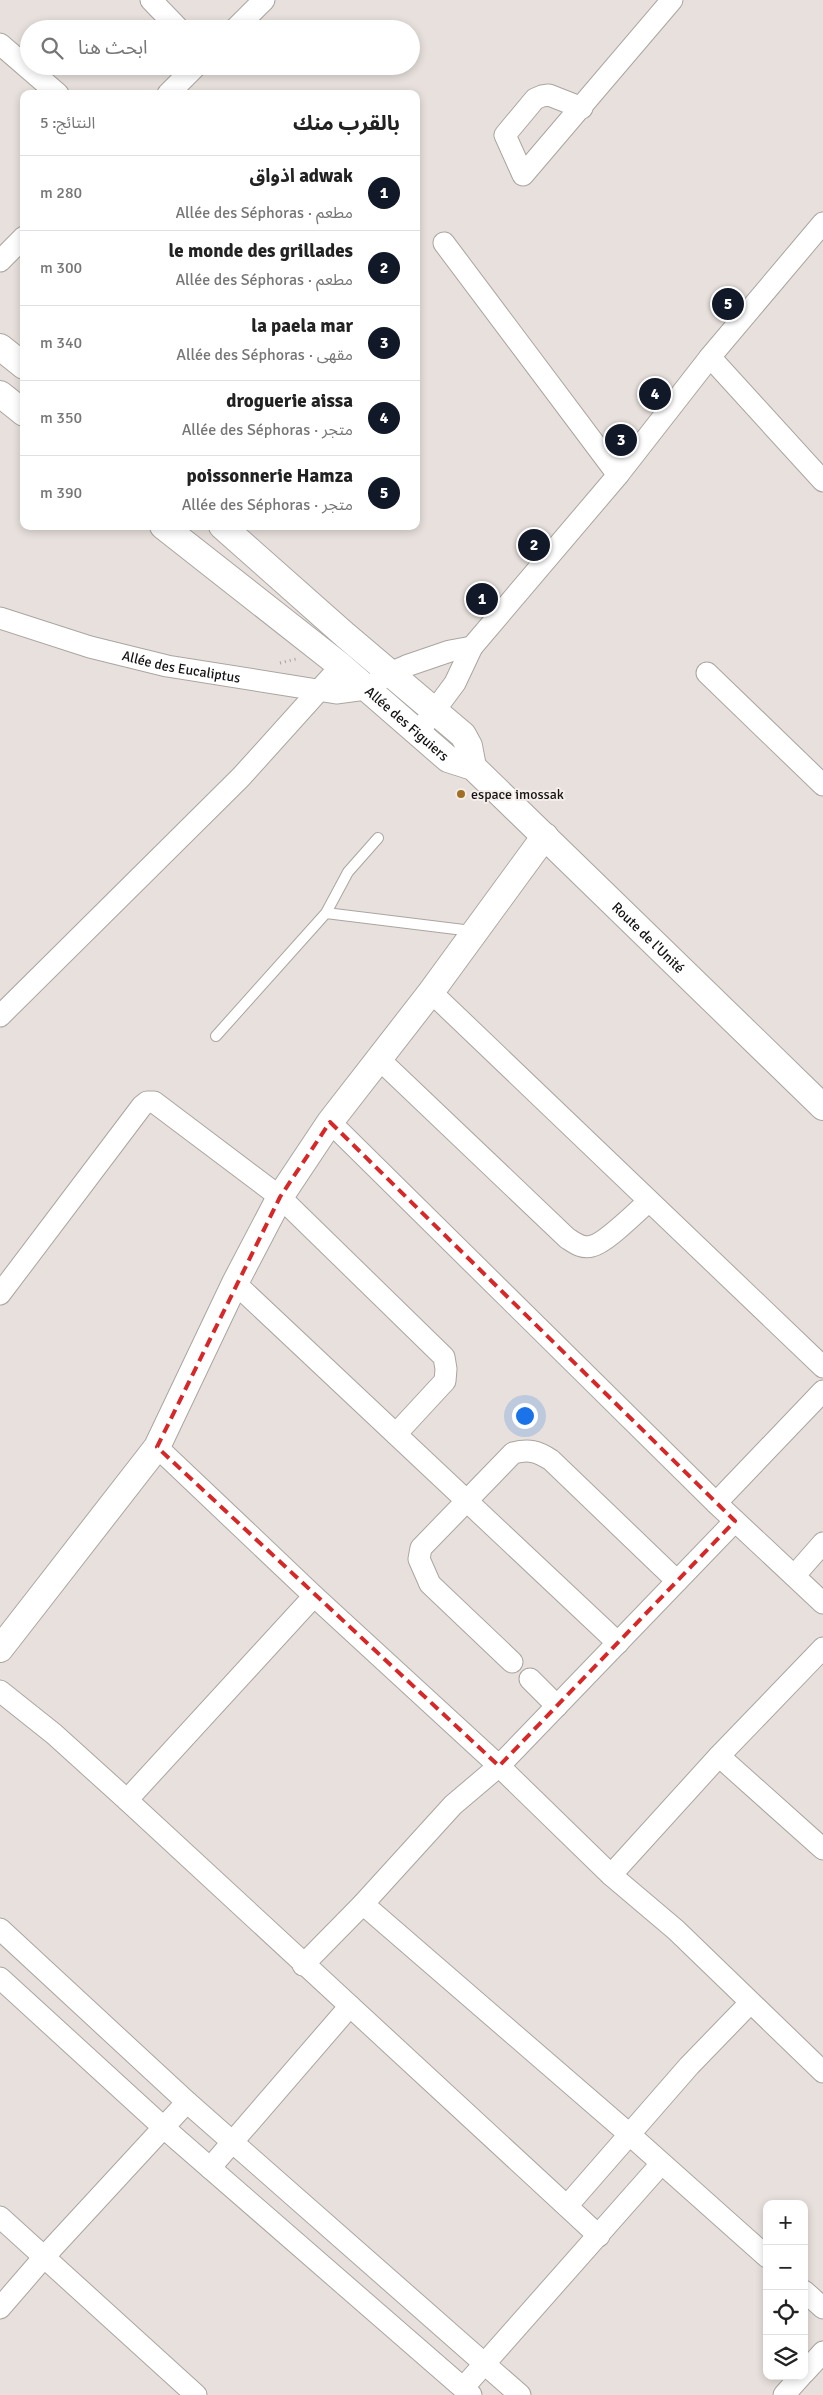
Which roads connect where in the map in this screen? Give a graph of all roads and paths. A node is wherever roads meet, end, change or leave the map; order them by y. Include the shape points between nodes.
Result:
1 (152, 0) edge
2 (264, 0) edge
3 (672, 0) edge
4 (171, 20) edge
5 (244, 20) edge
6 (0, 44) edge
7 (20, 61) edge
8 (36, 75) edge
9 (187, 75) edge
10 (53, 90) edge
11 (172, 90) edge
12 (582, 108) dead end
13 (823, 223) edge
14 (20, 242) edge
15 (444, 243) dead end
16 (0, 261) edge
17 (0, 347) edge
18 (710, 357) junction
19 (20, 363) edge
20 (0, 394) edge
21 (20, 411) edge
22 (618, 475) junction
23 (823, 481) edge
24 (168, 530) edge
25 (227, 530) edge
26 (0, 618) edge
27 (472, 647) junction
28 (341, 666) junction
29 (390, 673) junction
30 (707, 673) dead end
31 (366, 688) junction
32 (318, 692) junction
33 (435, 711) junction
34 (417, 732) junction
35 (473, 767) junction
36 (823, 785) edge
37 (546, 836) junction
38 (378, 838) dead end
39 (326, 913) junction
40 (476, 932) junction
41 (431, 992) junction
42 (0, 1016) edge
43 (216, 1036) dead end
44 (379, 1059) junction
45 (823, 1107) edge
46 (330, 1122) junction
47 (280, 1196) junction
48 (648, 1202) junction
49 (235, 1283) junction
50 (0, 1294) edge
51 (823, 1367) edge
52 (823, 1391) edge
53 (396, 1434) junction
54 (157, 1447) junction
55 (467, 1501) junction
56 (716, 1504) junction
57 (735, 1521) junction
58 (823, 1543) edge
59 (795, 1575) junction
60 (677, 1581) junction
61 (314, 1596) junction
62 (823, 1603) edge
63 (618, 1643) junction
64 (823, 1648) edge
65 (0, 1650) edge
66 (512, 1662) dead end
67 (530, 1679) dead end
68 (0, 1691) edge
69 (558, 1706) junction
70 (719, 1756) junction
71 (500, 1766) junction
72 (126, 1800) junction
73 (823, 1849) edge
74 (611, 1875) junction
75 (363, 1904) junction
76 (0, 1929) edge
77 (303, 1965) junction
78 (0, 1978) edge
79 (750, 2003) junction
80 (350, 2006) junction
81 (823, 2072) edge
82 (187, 2102) junction
83 (163, 2127) junction
84 (629, 2134) junction
85 (232, 2142) junction
86 (661, 2164) junction
87 (210, 2168) junction
88 (567, 2206) junction
89 (0, 2217) edge
90 (599, 2236) junction
91 (763, 2253) edge
92 (44, 2257) junction
93 (808, 2295) edge
94 (0, 2308) edge
95 (823, 2308) edge
96 (823, 2352) edge
97 (484, 2362) junction
98 (808, 2368) edge
99 (797, 2380) edge
100 (467, 2391) edge
101 (196, 2395) edge
102 (520, 2395) edge
103 (784, 2395) edge

1 - 4 street
2 - 5 street
3 - 12 street
6 - 7 street
8 - 10 street
9 - 11 street
13 - 18 street
14 - 16 street
15 - 22 street
17 - 19 street
18 - 22 street
18 - 23 street
20 - 21 street
22 - 27 street
24 - 28 street, Allée des Figuiers
25 - 29 street, Allée des Figuiers
26 - 32 street, Allée des Eucaliptus via 90,648 167,666
27 - 29 street via 450,651
27 - 33 street via 455,683
28 - 31 street, Allée des Figuiers
28 - 32 street
29 - 31 street
29 - 33 street, Allée des Figuiers
30 - 36 street
31 - 32 street, Allée des Eucaliptus
31 - 34 street, Allée des Figuiers
32 - 42 street via 241,777
33 - 34 street
33 - 35 street, Allée des Figuiers via 467,740
34 - 35 street, Allée des Figuiers via 448,759
35 - 37 street, Route de l'Unité
37 - 40 street
37 - 45 street, Route de l'Unité
38 - 39 lane via 348,872
39 - 40 lane
39 - 43 lane
40 - 41 street
41 - 44 street
41 - 48 street
44 - 46 street
44 - 48 street via 579,1246 592,1247 601,1242
46 - 47 street
46 - 56 street
47 - 49 street
47 - 50 street via 154,1102 147,1102
47 - 53 street via 444,1357 445,1381
48 - 51 street
49 - 53 street
49 - 54 street
52 - 56 street
53 - 55 street
54 - 61 street
54 - 65 street
55 - 60 street via 513,1453 539,1452
55 - 63 street
55 - 66 street via 421,1548 419,1559 430,1584
56 - 57 street
57 - 59 street
57 - 60 street
58 - 59 street
59 - 62 street
60 - 63 street
61 - 71 street
61 - 72 street
63 - 69 street
64 - 70 street
67 - 69 street
68 - 72 street via 54,1734
69 - 71 street
70 - 73 street
70 - 74 street
71 - 74 street
71 - 75 street via 453,1804
72 - 77 street
74 - 79 street via 676,1930
75 - 77 street
75 - 84 street
76 - 82 street
77 - 80 street
78 - 83 street
79 - 81 street
79 - 84 street
80 - 85 street
80 - 88 street
82 - 83 street
82 - 85 street
83 - 87 street
83 - 92 street
84 - 86 street
84 - 88 street
85 - 87 street
85 - 97 street
86 - 90 street
86 - 91 street
87 - 100 street
88 - 90 street
89 - 92 street
90 - 97 street
92 - 94 street
92 - 101 street
93 - 95 street
96 - 98 street
97 - 100 street
97 - 102 street
99 - 103 street

